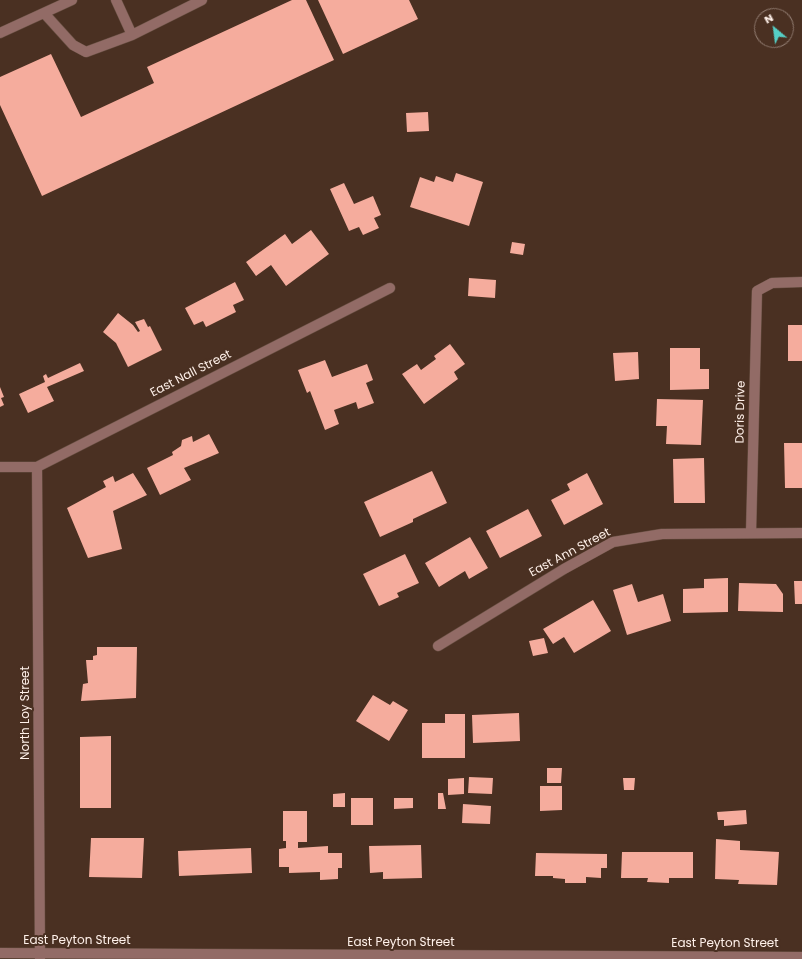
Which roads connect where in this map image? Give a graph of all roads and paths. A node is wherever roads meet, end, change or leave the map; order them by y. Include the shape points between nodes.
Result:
1 (72, 0) edge
2 (116, 0) edge
3 (202, 0) edge
4 (44, 13) junction
5 (0, 33) edge
6 (132, 35) junction
7 (802, 282) edge
8 (390, 288) dead end
9 (0, 467) edge
10 (37, 467) junction
11 (751, 533) junction
12 (802, 533) edge
13 (438, 646) dead end
14 (0, 953) edge
15 (40, 956) edge
16 (802, 957) edge

1 - 4 street
2 - 6 street
3 - 6 street
4 - 5 street
4 - 6 street via 72,45 86,52
7 - 11 street, Doris Drive via 772,283 757,291
8 - 10 street, East Nall Street
9 - 10 street, East Nall Street
10 - 15 street, North Loy Street
11 - 12 street, East Ann Street
11 - 13 street, East Ann Street via 662,534 614,542 564,569
14 - 15 street, East Peyton Street
15 - 16 street, East Peyton Street

